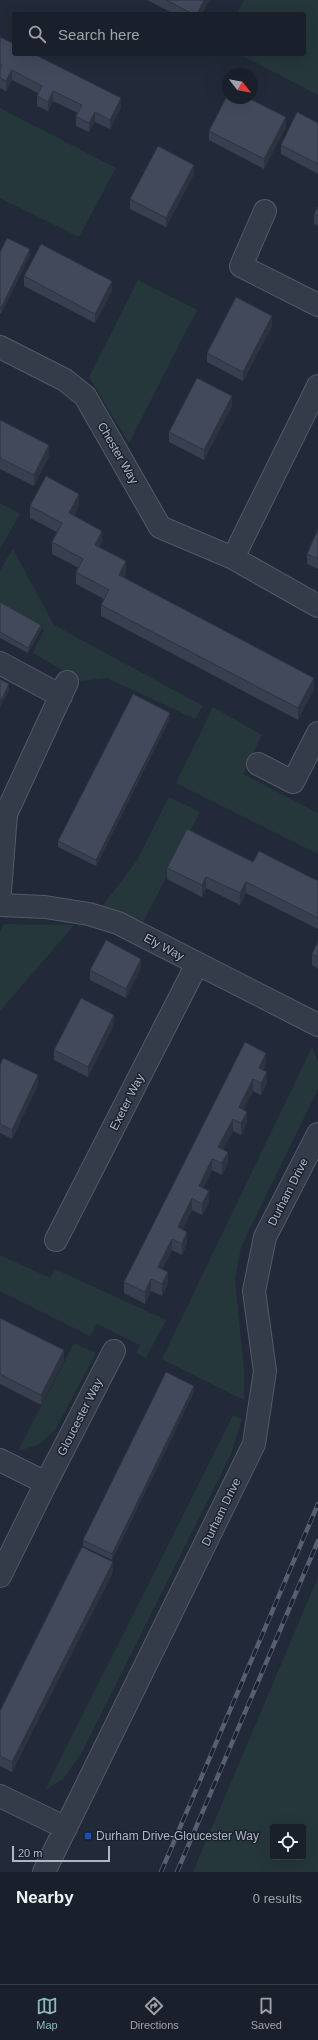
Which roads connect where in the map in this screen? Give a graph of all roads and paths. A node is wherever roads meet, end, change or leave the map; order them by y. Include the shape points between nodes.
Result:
1 (265, 211) dead end
2 (318, 305) edge
3 (0, 347) edge
4 (318, 386) edge
5 (233, 558) junction
6 (318, 606) edge
7 (0, 663) edge
8 (318, 733) edge
9 (258, 764) dead end
10 (0, 891) edge
11 (0, 905) edge
12 (197, 964) junction
13 (318, 1025) edge
14 (318, 1134) edge
15 (56, 1240) dead end
16 (114, 1351) dead end
17 (0, 1460) edge
18 (46, 1483) junction
19 (0, 1576) edge
20 (0, 1796) edge
21 (66, 1828) junction
22 (44, 1872) edge

1 - 2 street via 241,266
3 - 5 street, Chester Way via 65,380 85,396 160,527
4 - 5 street
5 - 6 street, Chester Way
7 - 10 street via 64,689 6,814
8 - 9 street via 293,782
11 - 12 street, Ely Way via 45,906 89,914 118,923
12 - 13 street, Ely Way
12 - 15 street, Exeter Way
14 - 21 street, Durham Drive via 266,1237 254,1291 265,1371 254,1444
16 - 18 street, Gloucester Way
17 - 18 street
18 - 19 street, Gloucester Way
20 - 21 street
21 - 22 street, Durham Drive

